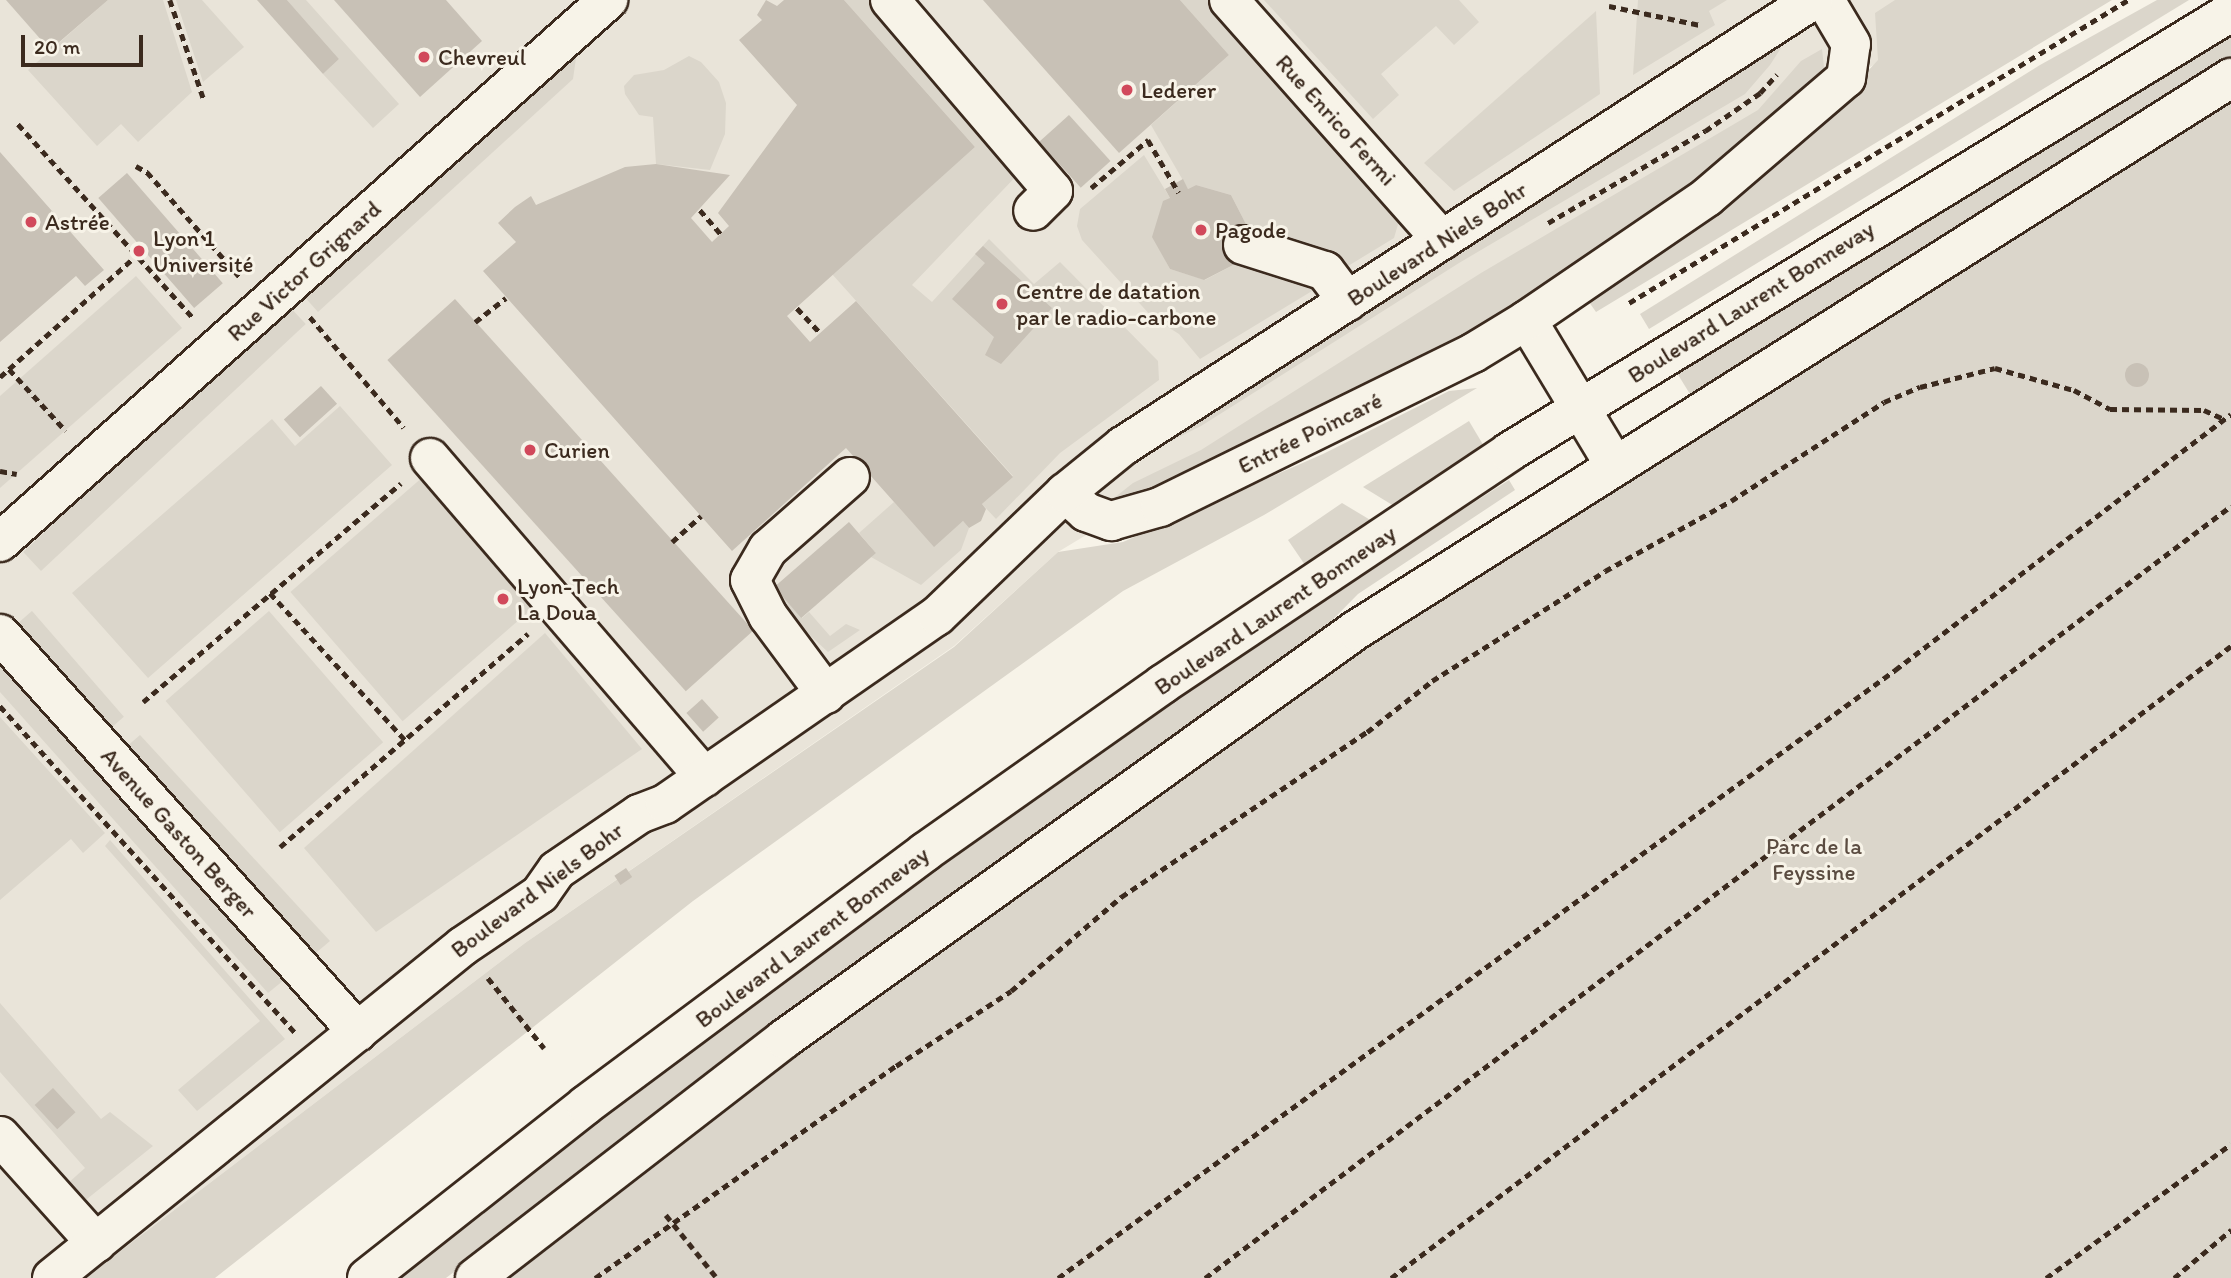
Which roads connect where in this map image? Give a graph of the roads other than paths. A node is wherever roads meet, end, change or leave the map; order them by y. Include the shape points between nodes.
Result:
1 (608, 0) edge
2 (890, 0) edge
3 (1229, 0) edge
4 (1813, 0) edge
5 (1825, 0) edge
6 (2231, 12) edge
7 (2231, 78) edge
8 (1043, 201) road end
9 (1442, 240) junction
10 (1242, 245) dead end
11 (1348, 302) junction
12 (1527, 320) junction
13 (1580, 408) junction
14 (430, 458) road end
15 (1615, 466) junction
16 (850, 477) dead end
17 (1075, 502) junction
18 (0, 542) edge
19 (0, 634) edge
20 (826, 694) junction
21 (704, 777) junction
22 (358, 1032) junction
23 (0, 1136) edge
24 (96, 1243) junction
25 (52, 1278) edge
26 (367, 1278) edge
27 (475, 1278) edge

1 - 18 street, Rue Victor Grignard
2 - 8 street
3 - 9 street, Rue Enrico Fermi
4 - 9 street, Boulevard Niels Bohr
5 - 12 street, Entrée Poincaré via 1852,44 1846,78 1707,197
6 - 13 street, Boulevard Laurent Bonnevay
7 - 15 street
9 - 11 street, Boulevard Niels Bohr
10 - 11 street via 1325,271
11 - 17 street, Boulevard Niels Bohr via 1123,446
12 - 13 street
12 - 17 street, Entrée Poincaré via 1473,353 1160,507 1111,522
13 - 15 street
13 - 26 street, Boulevard Laurent Bonnevay via 1163,684 925,852 586,1105
14 - 21 street
15 - 27 street via 1356,630 1101,810 784,1039
16 - 20 street via 768,549 750,580 768,615
17 - 20 street, Boulevard Niels Bohr via 937,616
19 - 22 street, Avenue Gaston Berger
20 - 21 street, Boulevard Niels Bohr
21 - 22 street, Boulevard Niels Bohr via 557,870 540,894 463,946
22 - 24 street, Boulevard Niels Bohr
23 - 24 street
24 - 25 street, Boulevard Niels Bohr

